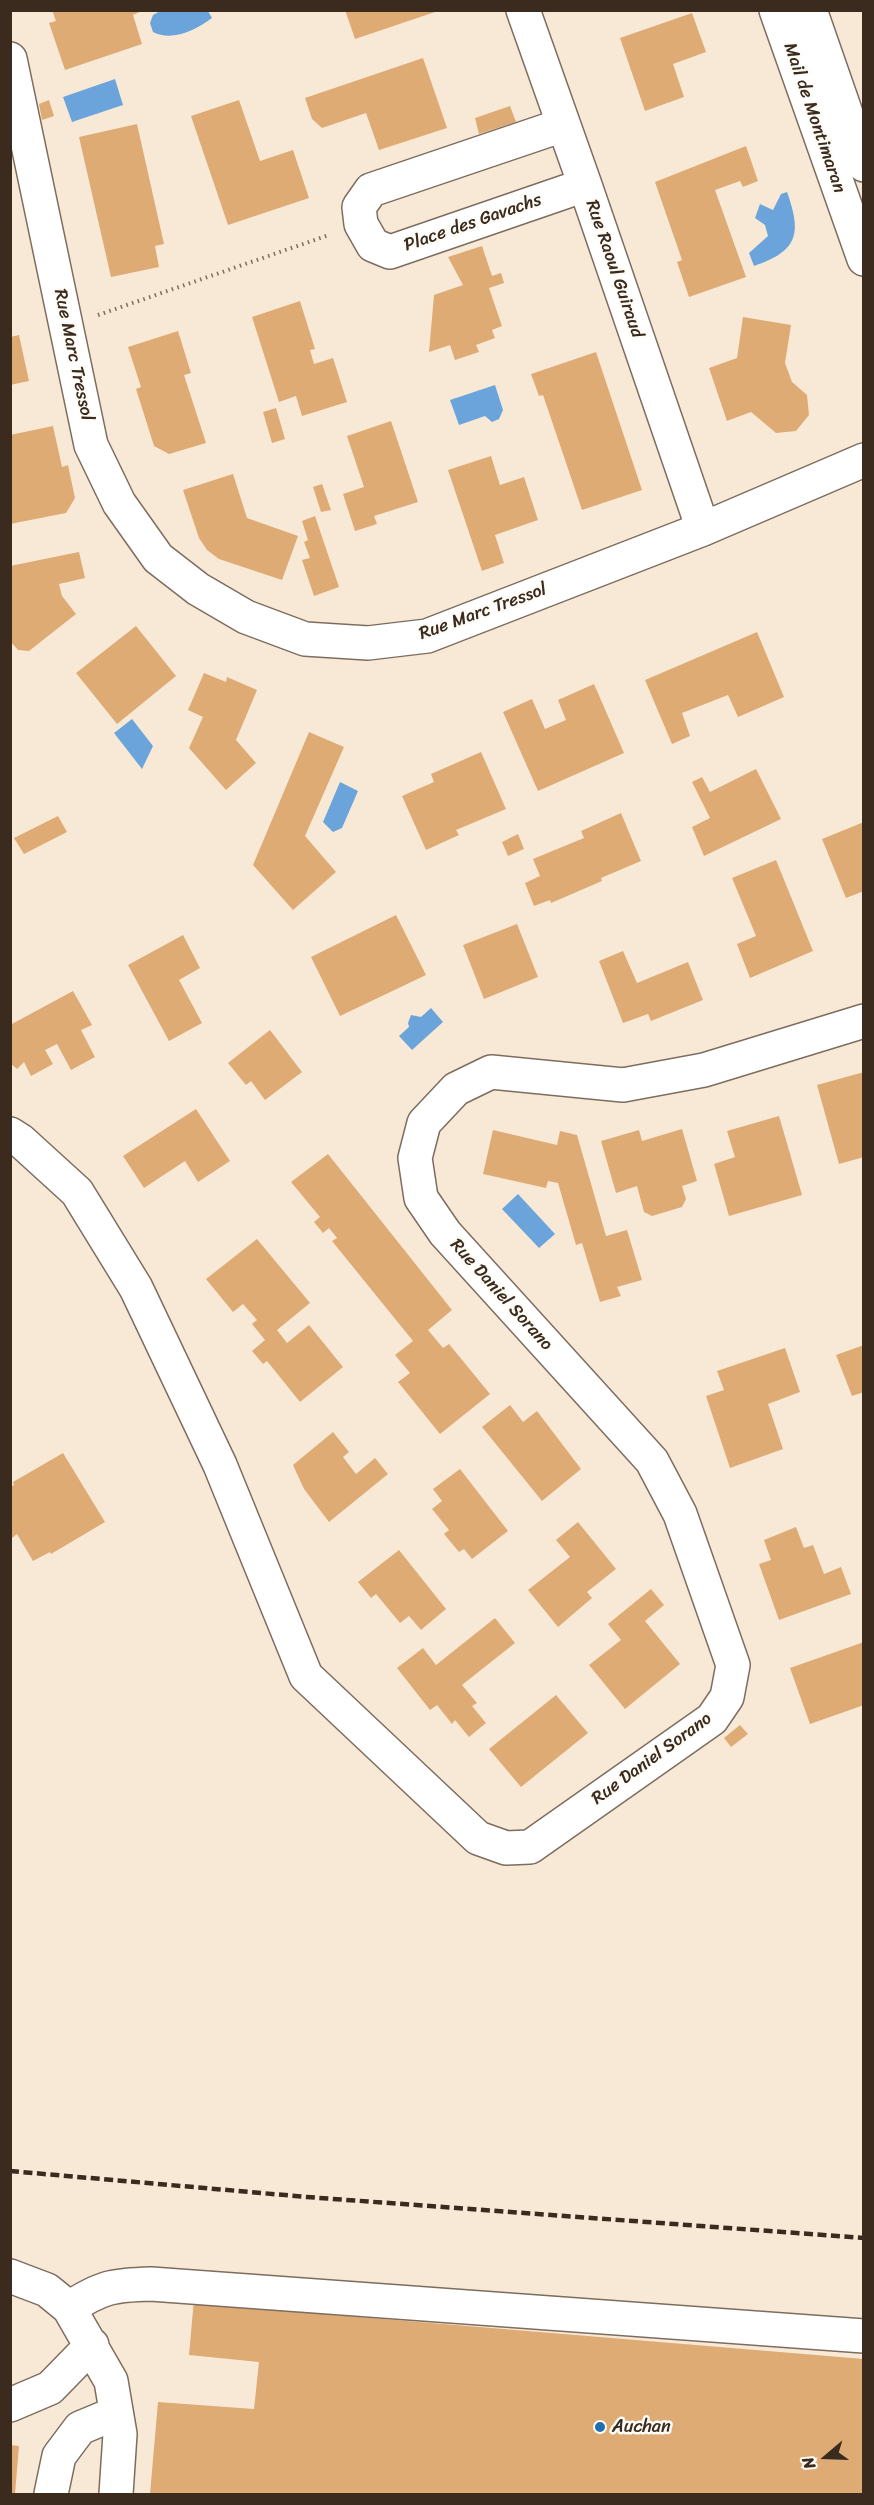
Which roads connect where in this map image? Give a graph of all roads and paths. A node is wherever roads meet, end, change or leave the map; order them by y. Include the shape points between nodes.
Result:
1 (523, 10) edge
2 (776, 10) edge
3 (810, 10) edge
4 (10, 59) edge
5 (563, 125) junction
6 (864, 165) edge
7 (585, 185) junction
8 (361, 224) junction
9 (864, 259) edge
10 (67, 325) junction
11 (864, 460) edge
12 (703, 529) junction
13 (864, 1021) edge
14 (10, 1134) edge
15 (10, 2276) edge
16 (69, 2308) junction
17 (864, 2336) edge
18 (92, 2345) junction
19 (10, 2405) edge
20 (116, 2412) junction
21 (51, 2494) edge
22 (116, 2494) edge

1 - 5 street, Rue Raoul Guiraud
2 - 9 street, Mail de Montimaran
3 - 6 street, Mail de Montimaran
4 - 10 street, Rue Marc Tressol
5 - 7 street, Rue Raoul Guiraud
5 - 8 street via 371,190 359,207
7 - 8 street, Place des Gavachs via 390,252 373,245
7 - 12 street, Rue Raoul Guiraud
8 - 10 path
10 - 12 street, Rue Marc Tressol via 91,445 119,503 158,558 198,589 246,617 305,639 368,643 427,636
11 - 12 street, Rue Marc Tressol
13 - 14 street, Rue Daniel Sorano via 704,1070 623,1085 491,1072 456,1089 424,1123 415,1158 421,1198 445,1233 652,1461 680,1514 733,1665 727,1697 712,1719 530,1847 506,1848 478,1838 306,1676 220,1466 136,1288 77,1192
15 - 16 street via 47,2290
16 - 17 street via 115,2285 151,2284
16 - 18 street
18 - 19 street via 50,2388
18 - 20 street via 111,2381
20 - 21 street via 80,2428 59,2456
20 - 22 street via 120,2434

